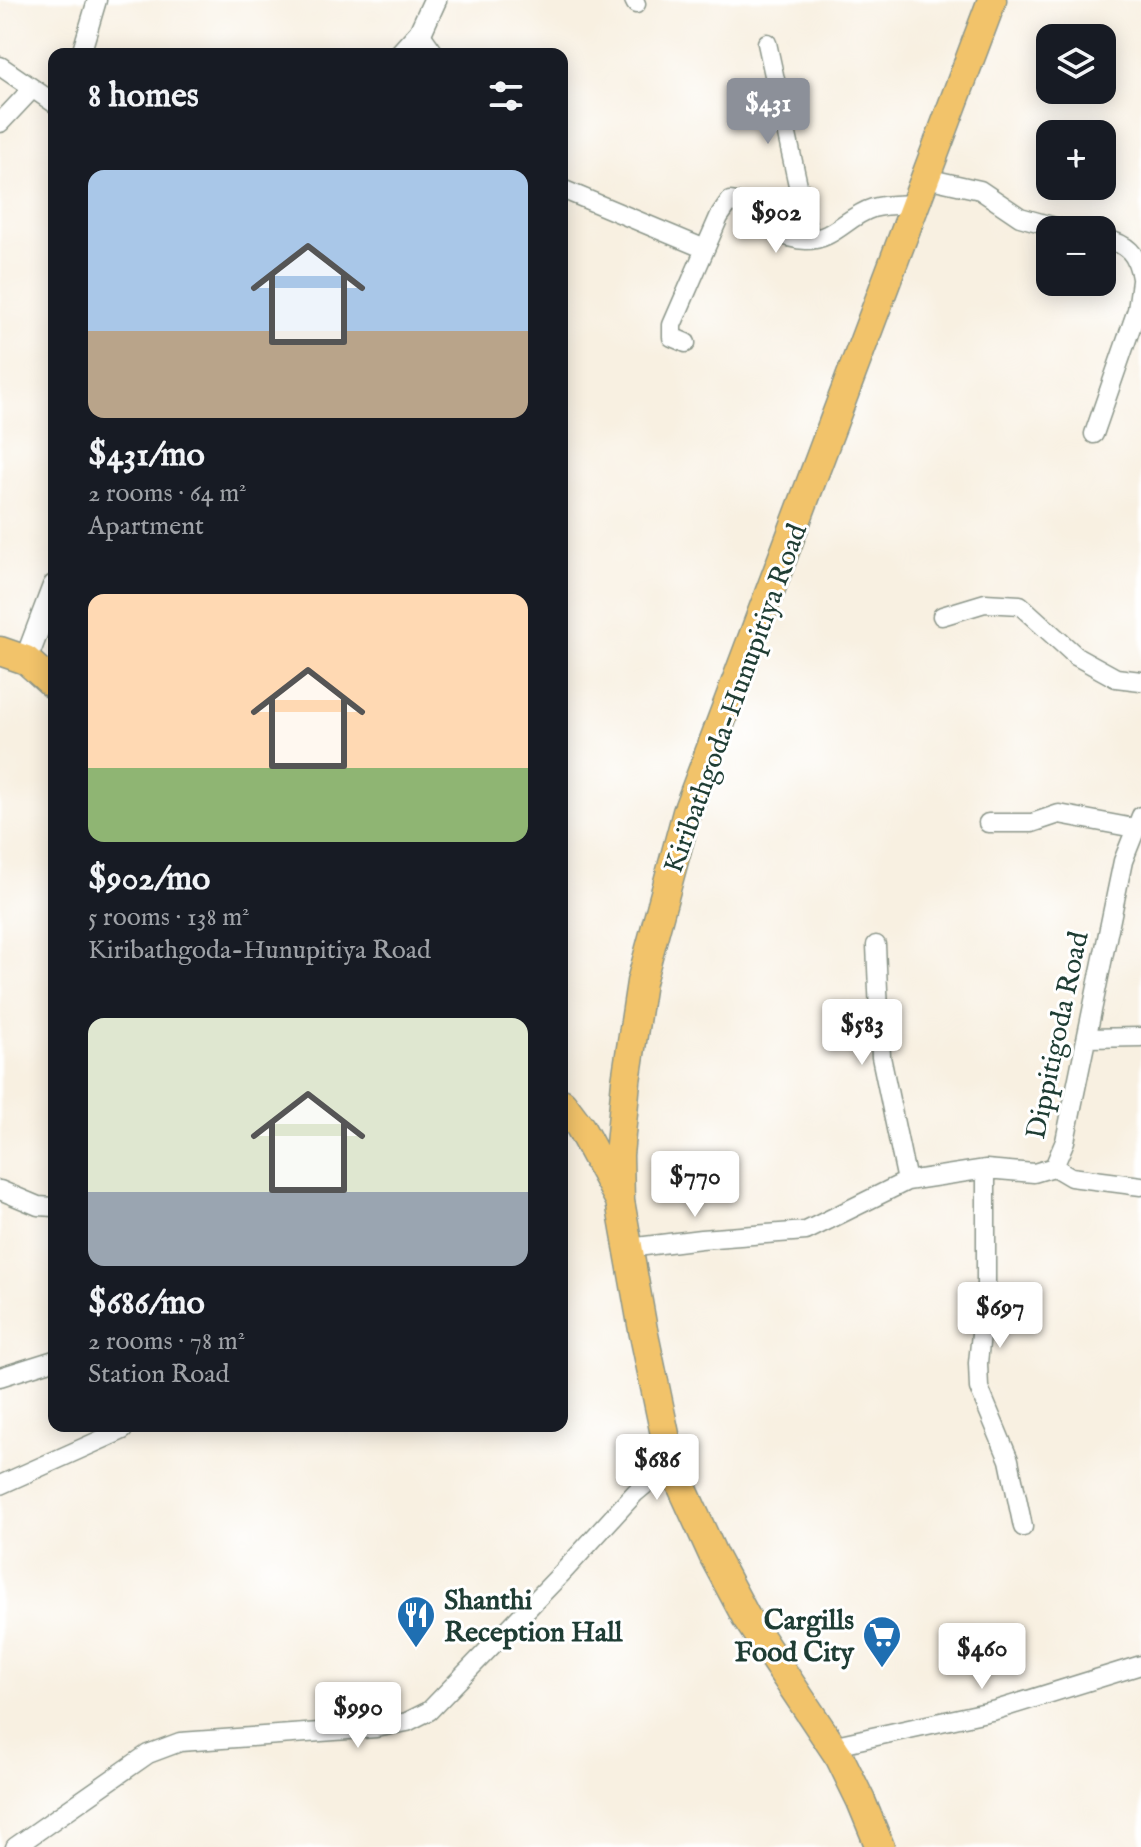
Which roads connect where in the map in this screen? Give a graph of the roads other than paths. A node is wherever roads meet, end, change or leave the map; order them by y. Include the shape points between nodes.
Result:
1 (97, 0) edge
2 (435, 0) edge
3 (992, 0) edge
4 (420, 33) junction
5 (767, 43) dead end
6 (83, 48) edge
7 (406, 48) edge
8 (431, 48) edge
9 (0, 66) edge
10 (32, 89) junction
11 (48, 99) edge
12 (0, 123) edge
13 (921, 191) junction
14 (568, 192) edge
15 (1036, 222) edge
16 (810, 240) junction
17 (1116, 240) edge
18 (1136, 244) edge
19 (705, 249) junction
20 (1141, 280) edge
21 (1139, 310) edge
22 (686, 343) dead end
23 (1094, 434) dead end
24 (48, 596) edge
25 (942, 616) dead end
26 (13, 656) edge
27 (48, 681) edge
28 (1141, 681) edge
29 (1138, 822) edge
30 (988, 823) dead end
31 (876, 945) dead end
32 (1141, 1037) edge
33 (1087, 1038) junction
34 (568, 1111) edge
35 (1054, 1167) junction
36 (986, 1169) junction
37 (907, 1181) junction
38 (1141, 1186) edge
39 (0, 1190) edge
40 (620, 1201) junction
41 (48, 1207) edge
42 (629, 1248) junction
43 (48, 1362) edge
44 (0, 1377) edge
45 (118, 1432) edge
46 (671, 1463) junction
47 (2, 1479) edge
48 (1023, 1527) dead end
49 (1141, 1665) edge
50 (831, 1746) junction
51 (15, 1847) edge
52 (880, 1847) edge

1 - 6 street
2 - 4 street
3 - 13 main road, Kiribathgoda-Hunupitiya Road
4 - 7 street
4 - 8 street
5 - 16 street
9 - 10 street
10 - 11 street
10 - 12 street
13 - 15 street via 980,190
13 - 16 street via 872,208 828,236
13 - 40 main road, Kiribathgoda-Hunupitiya Road via 687,812 641,982 626,1081
14 - 19 street
16 - 19 street via 771,231 742,204 730,201
17 - 18 street
18 - 20 street
19 - 22 street via 670,332
20 - 21 street
21 - 23 street
24 - 26 street
25 - 28 street via 985,603 1020,605 1076,656 1116,678
26 - 27 main road
29 - 30 street via 1059,814 1032,823
29 - 33 street, Dippitigoda Road via 1123,861
31 - 37 street via 881,1057
32 - 33 street
33 - 35 street, Dippitigoda Road via 1065,1141
34 - 40 main road
35 - 36 street, Dippitigoda Road via 1034,1173
35 - 38 street via 1071,1177
36 - 37 street, Dippitigoda Road
36 - 48 street via 979,1388 1009,1460
37 - 42 street, Dippitigoda Road via 806,1231
39 - 41 street
40 - 42 main road, Kiribathgoda-Hunupitiya Road
42 - 46 main road, Kiribathgoda-Hunupitiya Road
43 - 44 street
45 - 47 street
46 - 50 main road, Kiribathgoda-Hunupitiya Road via 746,1617
46 - 51 street via 635,1493 429,1711 376,1728 180,1742 148,1754
49 - 50 street via 996,1710
50 - 52 main road, Kiribathgoda-Hunupitiya Road

